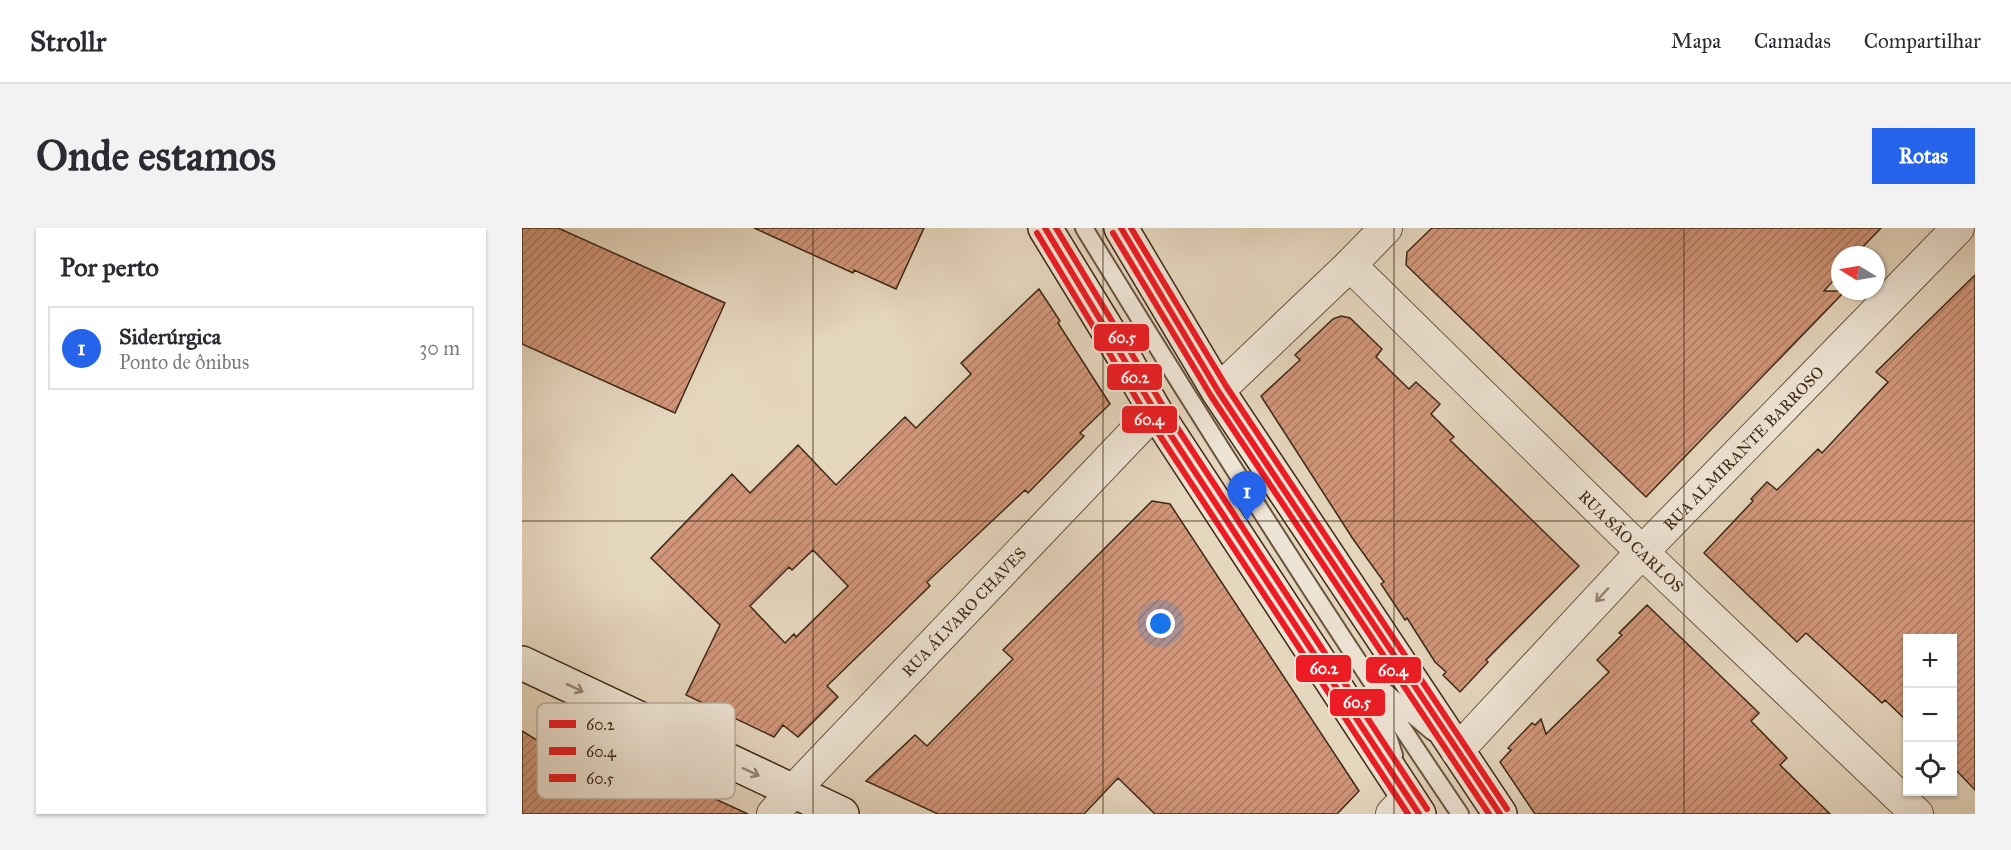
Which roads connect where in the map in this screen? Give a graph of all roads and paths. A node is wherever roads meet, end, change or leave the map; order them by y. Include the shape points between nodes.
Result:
1 (1045, 228) edge
2 (1084, 228) edge
3 (1121, 228) edge
4 (1386, 228) edge
5 (1958, 228) edge
6 (1350, 265) junction
7 (1218, 391) junction
8 (1155, 411) junction
9 (1642, 552) junction
10 (522, 663) edge
11 (1369, 679) junction
12 (597, 703) edge
13 (1457, 751) junction
14 (735, 777) edge
15 (783, 803) edge
16 (1406, 808) edge
17 (842, 814) edge
18 (1460, 814) edge
19 (1500, 814) edge
20 (1917, 814) edge

1 - 8 main road
2 - 11 lane
3 - 7 main road
4 - 6 street
5 - 9 street, RUA ALMIRANTE BARROSO
6 - 7 street
6 - 9 street, RUA SÃO CARLOS
7 - 13 main road
8 - 15 street, RUA ÁLVARO CHAVES
8 - 16 main road
9 -> 13 street, RUA ALMIRANTE BARROSO
9 - 20 street, RUA SÃO CARLOS
10 -> 12 main road
11 - 13 lane
11 - 16 lane
11 - 18 lane
13 - 19 main road
14 -> 15 main road
15 - 17 main road

